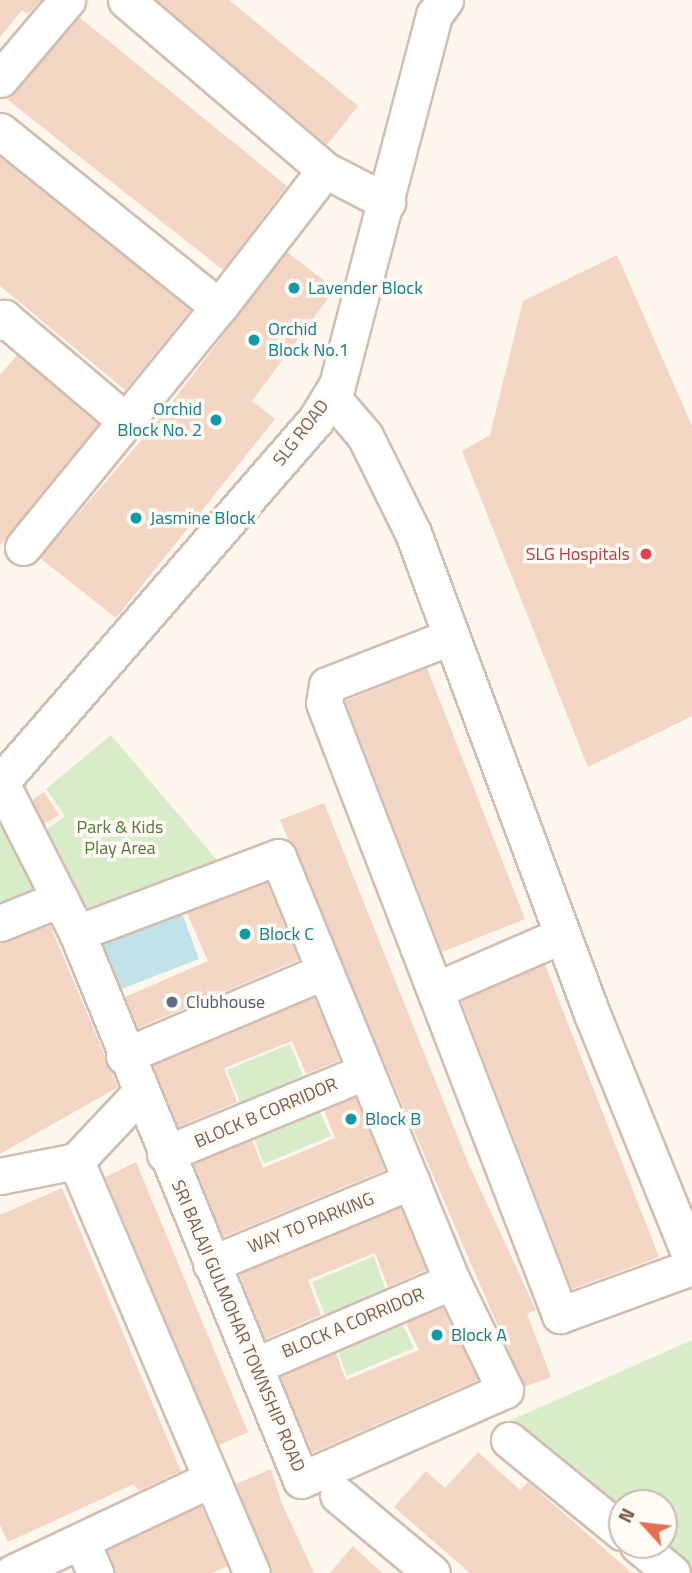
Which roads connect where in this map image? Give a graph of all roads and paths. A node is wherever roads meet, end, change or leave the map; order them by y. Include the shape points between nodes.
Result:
1 (67, 0) edge
2 (126, 0) edge
3 (445, 0) edge
4 (0, 79) edge
5 (0, 131) edge
6 (325, 170) junction
7 (387, 202) junction
8 (219, 307) junction
9 (1, 318) edge
10 (331, 396) junction
11 (125, 421) junction
12 (23, 547) dead end
13 (450, 637) junction
14 (0, 782) edge
15 (60, 899) junction
16 (0, 923) edge
17 (77, 933) junction
18 (562, 936) junction
19 (325, 971) junction
20 (438, 989) junction
21 (124, 1056) junction
22 (366, 1071) junction
23 (140, 1093) junction
24 (165, 1154) junction
25 (76, 1161) junction
26 (0, 1176) edge
27 (411, 1181) junction
28 (692, 1260) edge
29 (211, 1264) junction
30 (692, 1266) edge
31 (452, 1281) junction
32 (254, 1366) junction
33 (509, 1440) dead end
34 (209, 1480) junction
35 (338, 1495) dead end
36 (608, 1521) edge
37 (81, 1541) junction
38 (655, 1559) edge
39 (12, 1573) edge
40 (95, 1573) edge
41 (252, 1573) edge
42 (432, 1573) edge
43 (672, 1573) edge

1 - 4 street
2 - 6 street
3 - 7 street, SLG ROAD via 435,15
5 - 8 street
6 - 7 street
6 - 8 street
7 - 10 street, SLG ROAD
8 - 11 street
9 - 11 street
10 - 13 street via 365,436 413,533
10 - 14 street, SLG ROAD
11 - 12 street
13 - 18 street
13 - 20 street via 327,685 322,692
14 - 15 street, SRI BALAJI GULMOHAR TOWNSHIP ROAD
15 - 16 street
15 - 17 street, SRI BALAJI GULMOHAR TOWNSHIP ROAD
17 - 19 street, SRI BALAJI GULMOHAR TOWNSHIP ROAD via 278,857
17 - 21 street, SRI BALAJI GULMOHAR TOWNSHIP ROAD
18 - 20 street
18 - 28 street
19 - 21 street
19 - 22 street, SRI BALAJI GULMOHAR TOWNSHIP ROAD
20 - 30 street via 560,1315
21 - 23 street, SRI BALAJI GULMOHAR TOWNSHIP ROAD
22 - 24 street, BLOCK B CORRIDOR
22 - 27 street, SRI BALAJI GULMOHAR TOWNSHIP ROAD
23 - 24 street, SRI BALAJI GULMOHAR TOWNSHIP ROAD
23 - 25 street
24 - 29 street, SRI BALAJI GULMOHAR TOWNSHIP ROAD
25 - 26 street
25 - 34 street
27 - 29 street, WAY TO PARKING
27 - 31 street, SRI BALAJI GULMOHAR TOWNSHIP ROAD
29 - 32 street, SRI BALAJI GULMOHAR TOWNSHIP ROAD
31 - 32 street, BLOCK A CORRIDOR
31 - 32 street, SRI BALAJI GULMOHAR TOWNSHIP ROAD via 505,1390 301,1480
33 - 36 street
34 - 37 street
34 - 41 street
35 - 42 street
37 - 39 street
37 - 40 street
38 - 43 street

